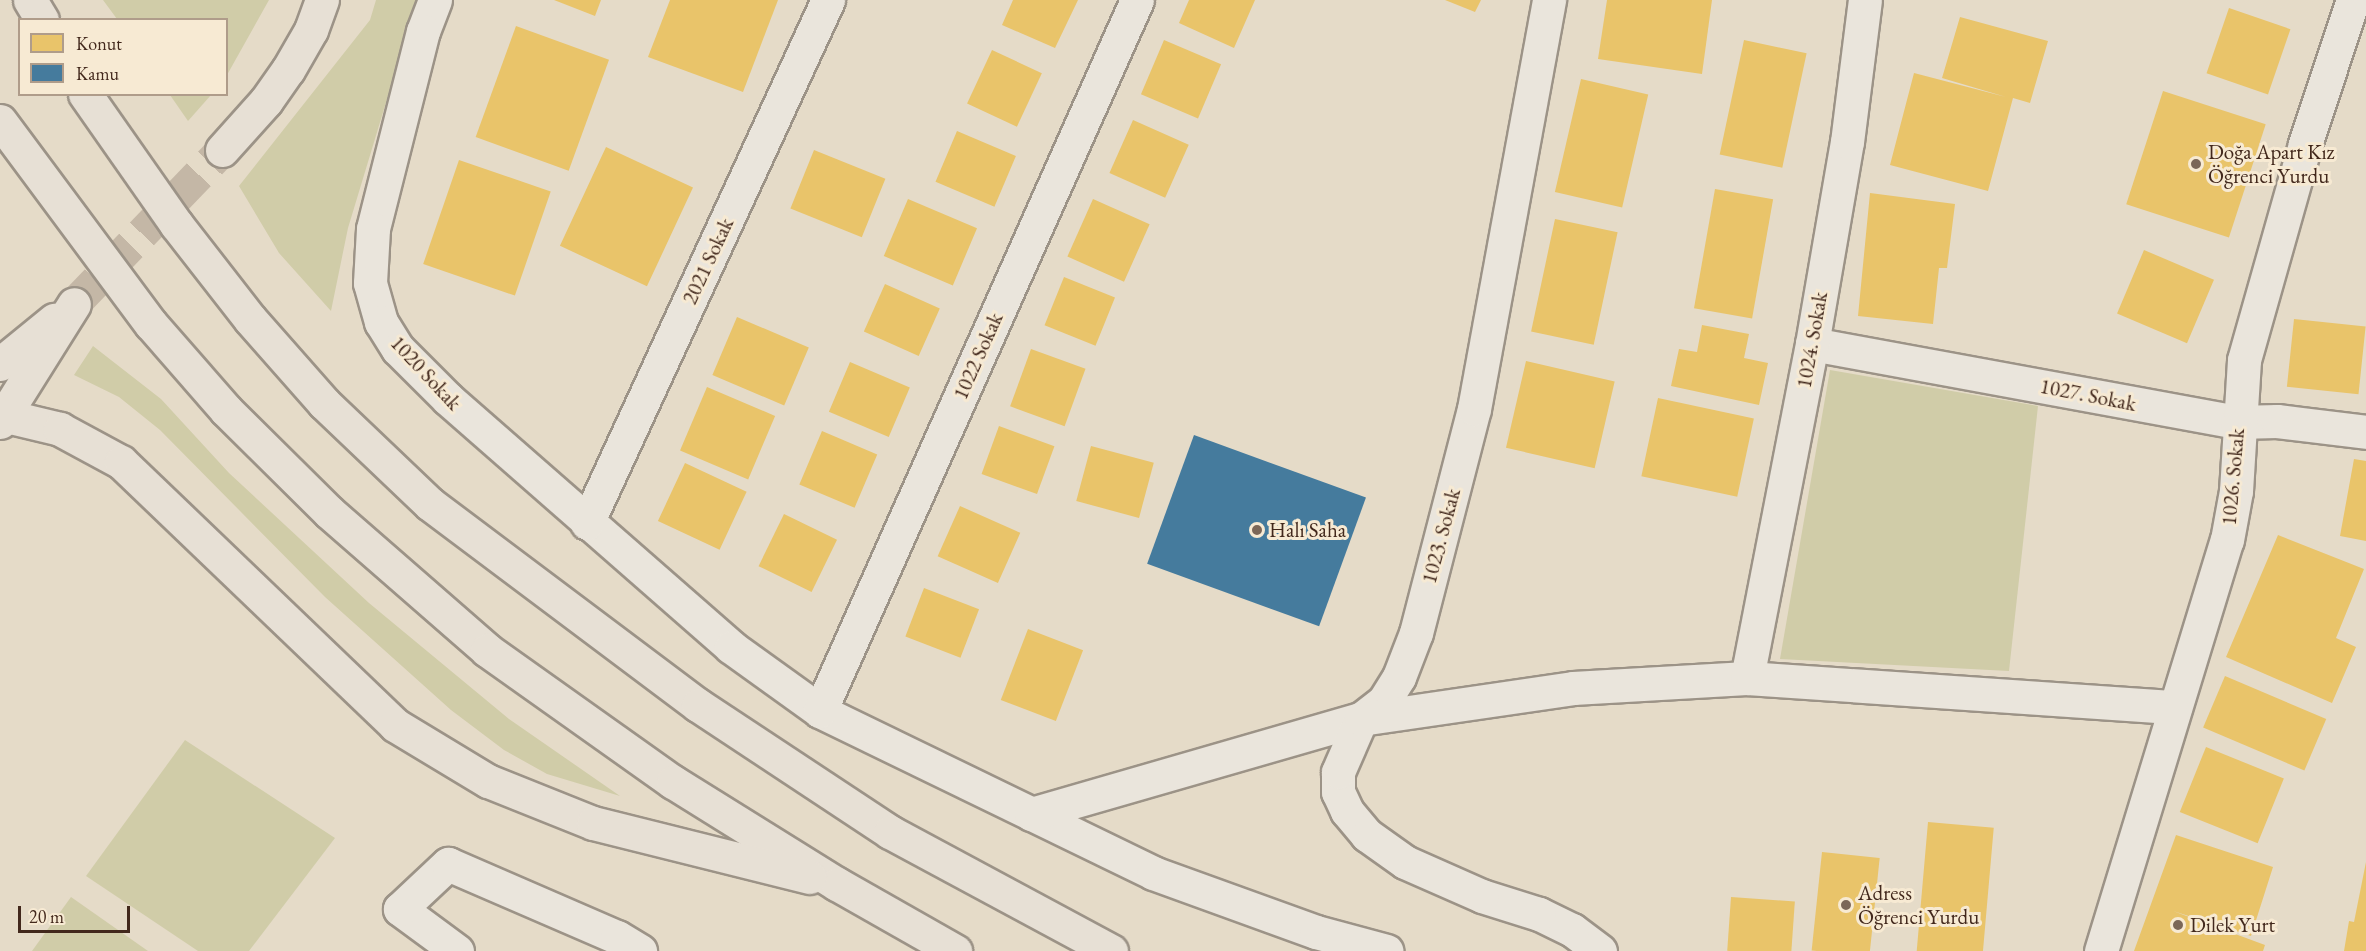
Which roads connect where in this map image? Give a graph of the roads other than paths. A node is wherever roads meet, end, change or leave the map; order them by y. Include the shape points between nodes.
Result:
1 (30, 0) edge
2 (322, 0) edge
3 (435, 0) edge
4 (828, 0) edge
5 (1137, 0) edge
6 (1549, 0) edge
7 (1865, 0) edge
8 (2353, 0) edge
9 (41, 18) edge
10 (87, 96) edge
11 (0, 121) edge
12 (222, 150) tunnel mouth
13 (1812, 344) junction
14 (0, 364) edge
15 (2, 415) edge
16 (2237, 422) junction
17 (2366, 432) edge
18 (587, 523) junction
19 (1747, 678) junction
20 (2175, 707) junction
21 (820, 711) junction
22 (1361, 718) junction
23 (1031, 814) junction
24 (837, 884) junction
25 (621, 946) edge
26 (457, 951) edge
27 (955, 951) edge
28 (1111, 951) edge
29 (1387, 951) edge
30 (1600, 951) edge
31 (2101, 951) edge

1 - 9 main road
2 - 12 main road via 311,30 288,70
3 - 18 street, 1020 Sokak via 423,31 373,229 370,283 378,312 398,349
4 - 18 street, 2021 Sokak
5 - 21 street, 1022 Sokak
6 - 22 street, 1023. Sokak via 1474,409 1416,633 1399,677 1384,701
7 - 13 street, 1024. Sokak via 1847,142
8 - 16 street, 1026. Sokak via 2269,265 2244,360
10 - 28 main road via 176,224 250,319 324,403 430,504 698,705 890,832
11 - 24 main road via 151,324 226,411 329,512 487,650 594,729
13 - 16 street, 1027. Sokak
13 - 19 street, 1024. Sokak
14 - 15 main road via 74,304
15 - 24 main road via 60,429 122,462 395,725 488,781 593,823
16 - 17 street, 1027. Sokak via 2277,422
16 - 20 street, 1026. Sokak via 2236,491 2227,540 2206,620
18 - 21 street, 1020 Sokak via 731,647
19 - 20 street
19 - 22 street via 1573,688
20 - 31 street, 1026. Sokak
21 - 23 street, 1020 Sokak
22 - 23 street, 1023. Sokak
22 - 30 street via 1338,772 1338,792 1347,811 1367,835 1405,862 1482,896 1539,914 1572,930
23 - 29 street, 1020 Sokak via 1153,873 1217,898
24 - 27 main road
25 - 26 street via 448,864 400,909

